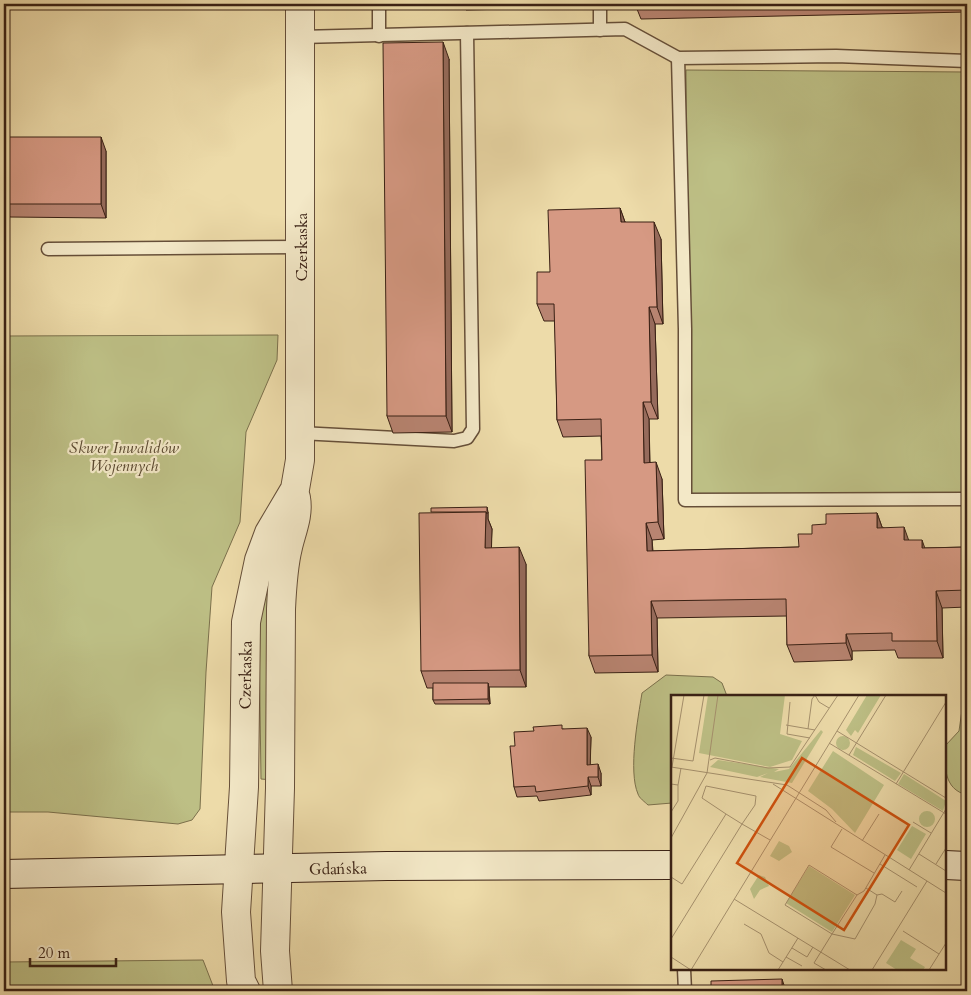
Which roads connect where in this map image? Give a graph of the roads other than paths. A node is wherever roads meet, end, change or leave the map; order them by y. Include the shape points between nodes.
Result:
1 (300, 4) edge
2 (379, 4) edge
3 (600, 4) edge
4 (600, 30) junction
5 (468, 33) junction
6 (379, 36) junction
7 (300, 37) junction
8 (678, 58) junction
9 (967, 61) edge
10 (301, 247) junction
11 (48, 249) dead end
12 (300, 433) junction
13 (295, 489) junction
14 (967, 498) edge
15 (671, 865) edge
16 (946, 865) edge
17 (967, 866) edge
18 (278, 869) junction
19 (238, 870) junction
20 (4, 874) edge
21 (684, 970) edge
22 (246, 991) edge
23 (278, 991) edge
24 (685, 991) edge

1 - 7 street, Czerkaska
2 - 6 lane
3 - 4 lane
4 - 5 lane
4 - 8 lane via 625,29
5 - 6 lane
5 - 12 lane via 473,429 467,438 454,441
6 - 7 lane
7 - 10 street, Czerkaska
8 - 9 lane via 836,56
8 - 14 lane via 686,330 685,500
10 - 11 lane
10 - 12 street, Czerkaska
12 - 13 street, Czerkaska
13 - 18 street, Czerkaska via 298,509 288,547 282,599
13 - 19 street, Czerkaska via 266,542 246,622 244,787
15 - 18 street, Gdańska
16 - 17 street
18 - 19 street, Gdańska
18 - 23 street, Czerkaska via 275,951
19 - 20 street, Gdańska
19 - 22 street, Czerkaska via 236,925 241,981
21 - 24 lane

